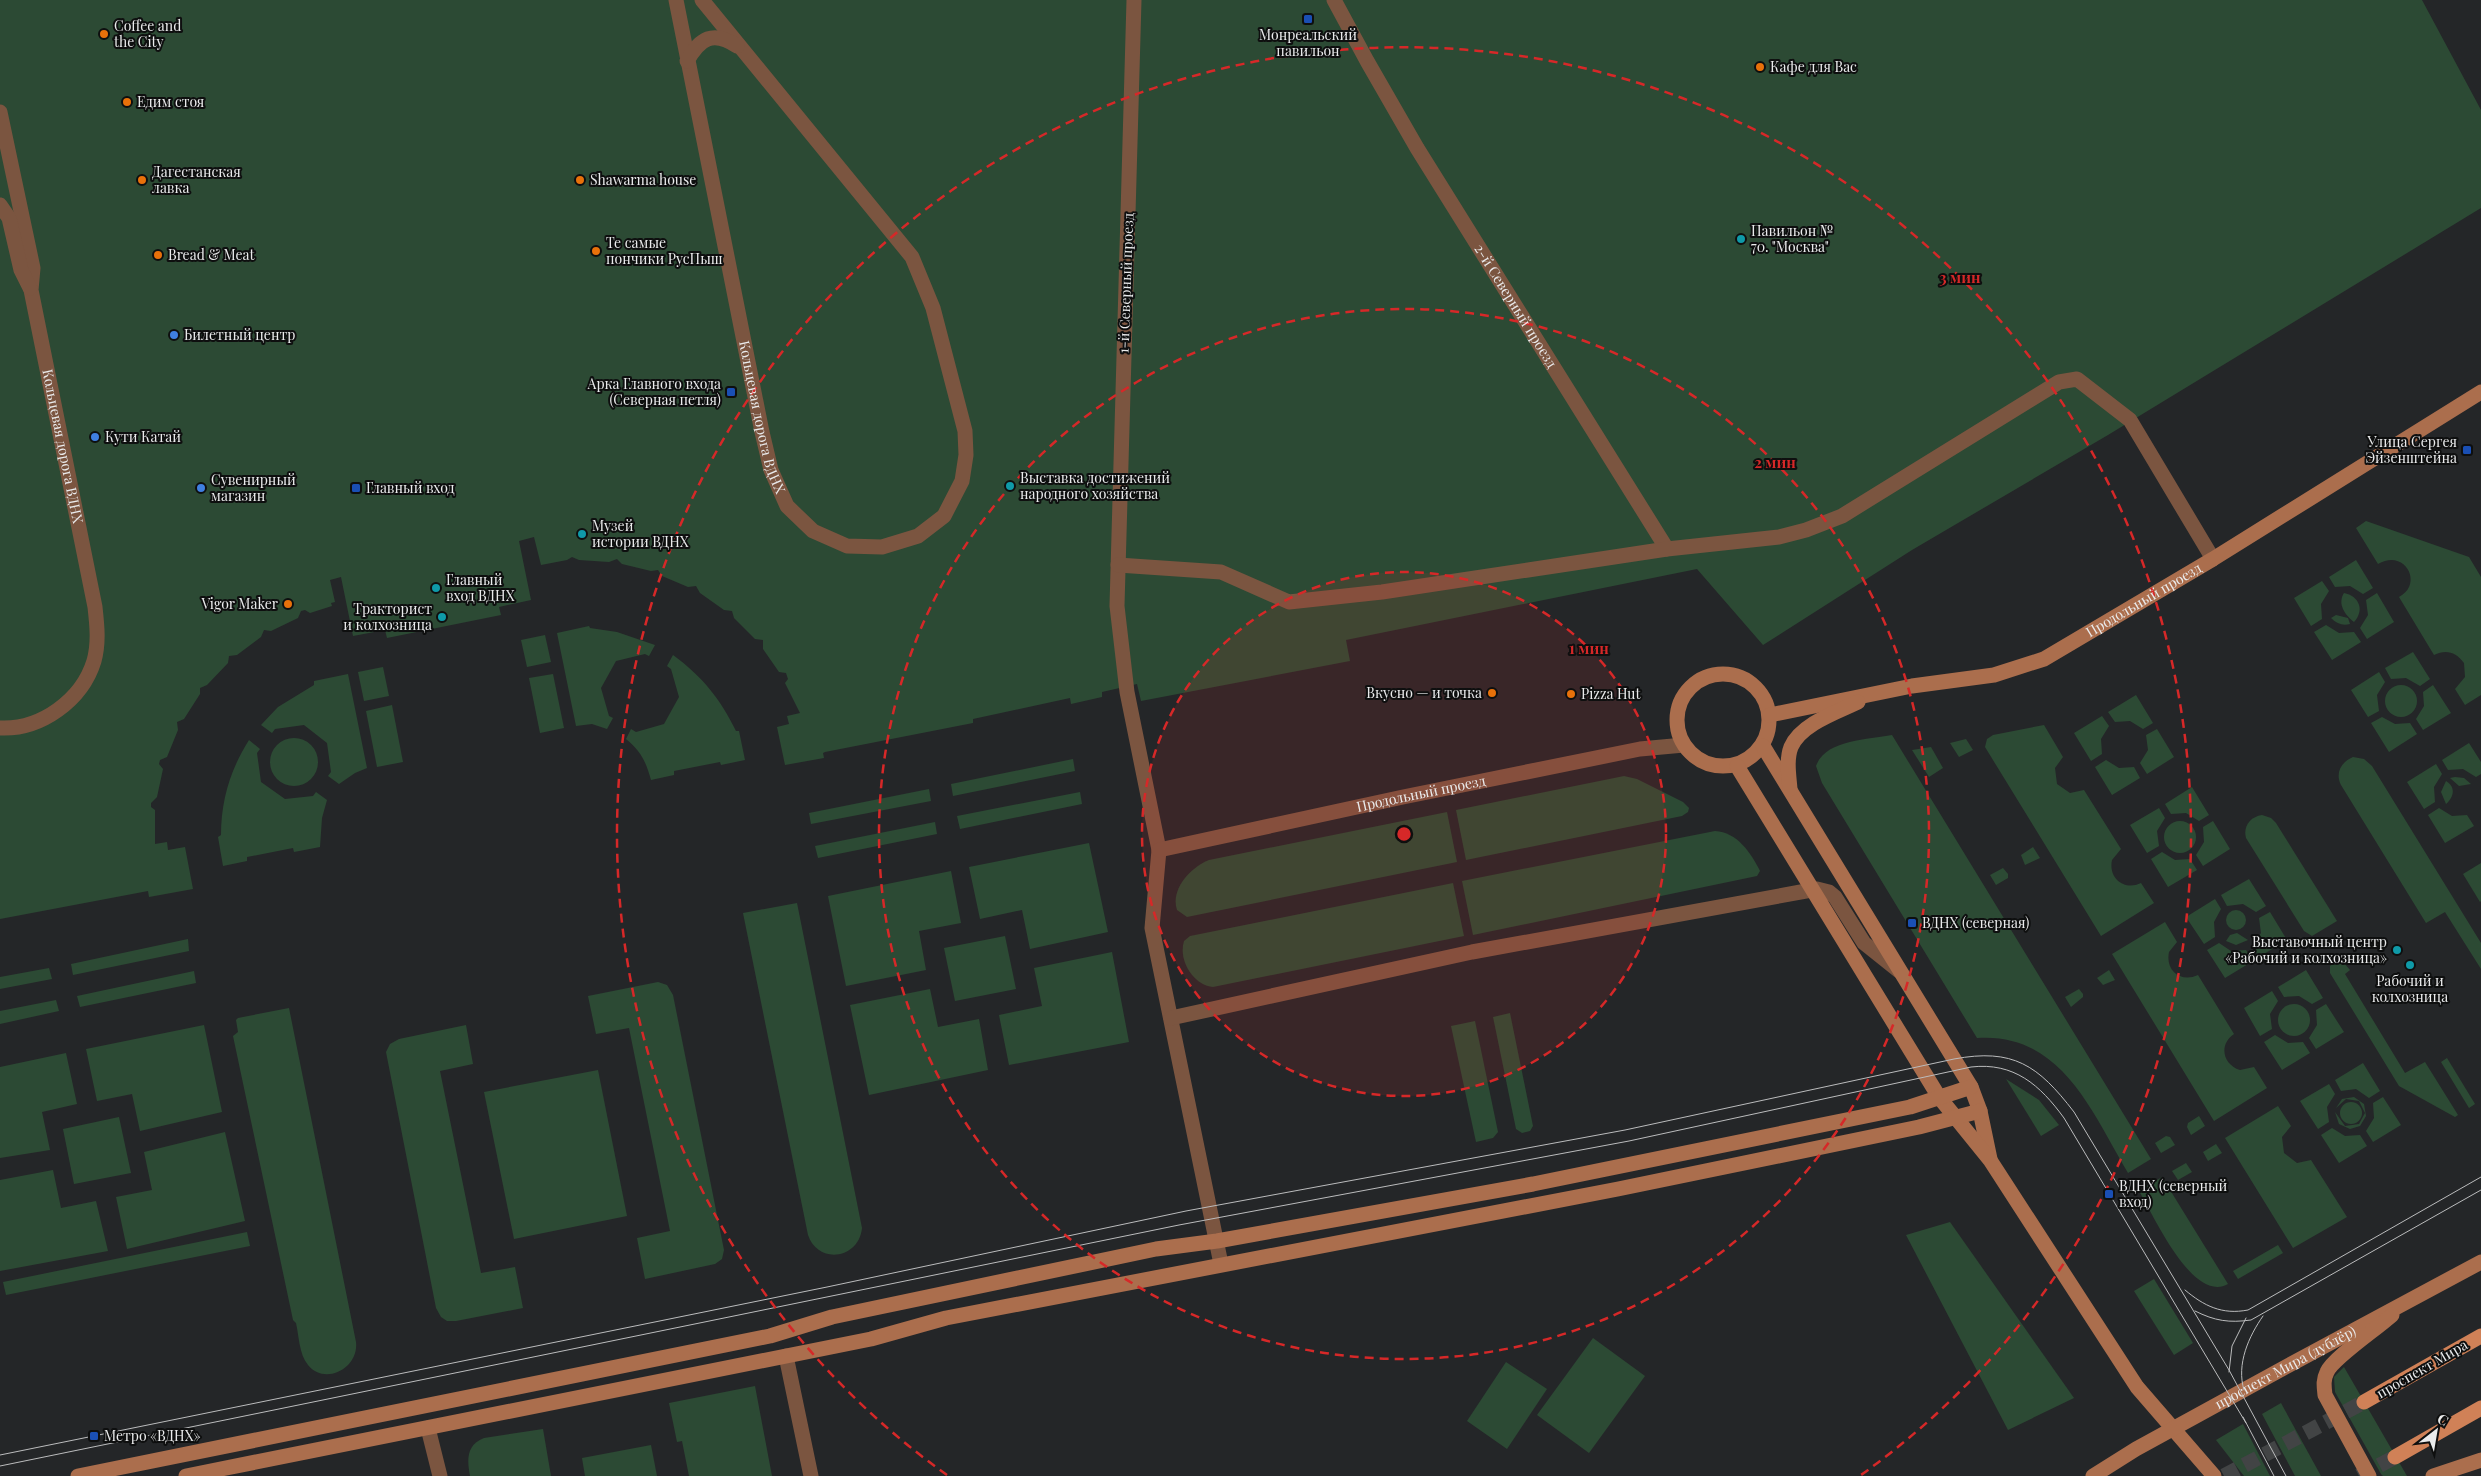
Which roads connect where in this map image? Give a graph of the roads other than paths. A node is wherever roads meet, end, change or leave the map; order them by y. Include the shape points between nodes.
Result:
1 (676, 0) edge
2 (702, 0) edge
3 (1134, 0) edge
4 (1334, 0) edge
5 (742, 49) junction
6 (687, 61) junction
7 (0, 112) edge
8 (0, 205) edge
9 (31, 290) junction
10 (2481, 392) edge
11 (1668, 549) junction
12 (2213, 559) junction
13 (1118, 566) junction
14 (1875, 693) junction
15 (1770, 715) junction
16 (0, 728) edge
17 (1684, 746) junction
18 (1763, 746) junction
19 (1737, 766) junction
20 (1790, 791) junction
21 (1159, 850) junction
22 (1813, 890) junction
23 (1902, 976) junction
24 (1171, 1018) junction
25 (1971, 1087) junction
26 (1939, 1097) junction
27 (1980, 1111) junction
28 (1955, 1118) junction
29 (1990, 1160) junction
30 (1217, 1241) junction
31 (2481, 1262) edge
32 (1222, 1264) junction
33 (2409, 1299) junction
34 (770, 1336) junction
35 (2481, 1336) edge
36 (786, 1356) junction
37 (2364, 1402) tunnel mouth
38 (424, 1407) junction
39 (2481, 1408) edge
40 (428, 1428) junction
41 (2174, 1430) junction
42 (2395, 1457) tunnel mouth
43 (2481, 1460) edge
44 (2481, 1466) edge
45 (78, 1476) edge
46 (186, 1476) edge
47 (440, 1476) edge
48 (811, 1476) edge
49 (2093, 1476) edge
50 (2214, 1476) edge
51 (2369, 1476) edge
52 (2433, 1476) edge
53 (2464, 1476) edge

1 - 6 street, Кольцевая дорога ВДНХ
2 - 5 street, Кольцевая дорога ВДНХ
3 - 13 street, 1-й Северный проезд
4 - 11 street, 2-й Северный проезд via 1417,148
5 - 6 street via 725,38 707,38 695,46
5 - 6 street, Кольцевая дорога ВДНХ via 912,257 933,308 965,431 966,456 962,481 944,516 918,536 882,547 847,546 813,531 787,506 771,470 762,432
7 - 9 street, Кольцевая дорога ВДНХ via 33,268
8 - 9 street via 9,218 21,270
9 - 16 street, Кольцевая дорога ВДНХ via 95,607 98,642 94,662 86,678 62,707 34,723
10 - 12 street, Продольный проезд
11 - 12 street via 1780,536 1842,516 2058,382 2077,379 2130,420
11 - 13 street via 1382,592 1289,602 1221,572
12 - 14 street, Продольный проезд via 2044,659 1994,675
13 - 21 street, 1-й Северный проезд via 1117,606 1127,692
14 - 15 street, Продольный проезд
14 - 20 street via 1798,736 1789,760
15 - 17 street via 1759,690 1749,681 1721,674 1706,677 1693,685 1678,708 1678,727
15 - 18 street
17 - 19 street via 1703,762 1715,766
17 - 21 street, Продольный проезд via 1631,751
18 - 19 street
18 - 20 street
19 - 22 street
20 - 23 street
21 - 24 street, 1-й Северный проезд via 1152,928
22 - 23 street via 1825,890 1835,897 1864,943 1891,963
22 - 24 street via 1472,952
22 - 26 street
23 - 25 street
24 - 30 street, 1-й Северный проезд
25 - 26 street
25 - 27 street
26 - 28 street
26 - 30 street via 1910,1107 1533,1184
27 - 28 street
27 - 29 street
28 - 29 street
28 - 32 street via 1618,1189
29 - 41 street via 2137,1387
30 - 32 street, 1-й Северный проезд
30 - 34 street via 1156,1249 832,1317
31 - 33 street, проспект Мира (дублёр)
32 - 36 street via 946,1318 871,1339
33 - 41 street, проспект Мира (дублёр)
33 - 51 street via 2335,1361 2323,1384 2325,1395
34 - 36 street
34 - 38 street
35 - 37 main road, проспект Мира
36 - 40 street
36 - 48 street
38 - 40 street
38 - 45 street
39 - 42 main road
40 - 46 street
40 - 47 street
41 - 49 street, проспект Мира (дублёр)
41 - 50 street
43 - 52 street
44 - 53 street

